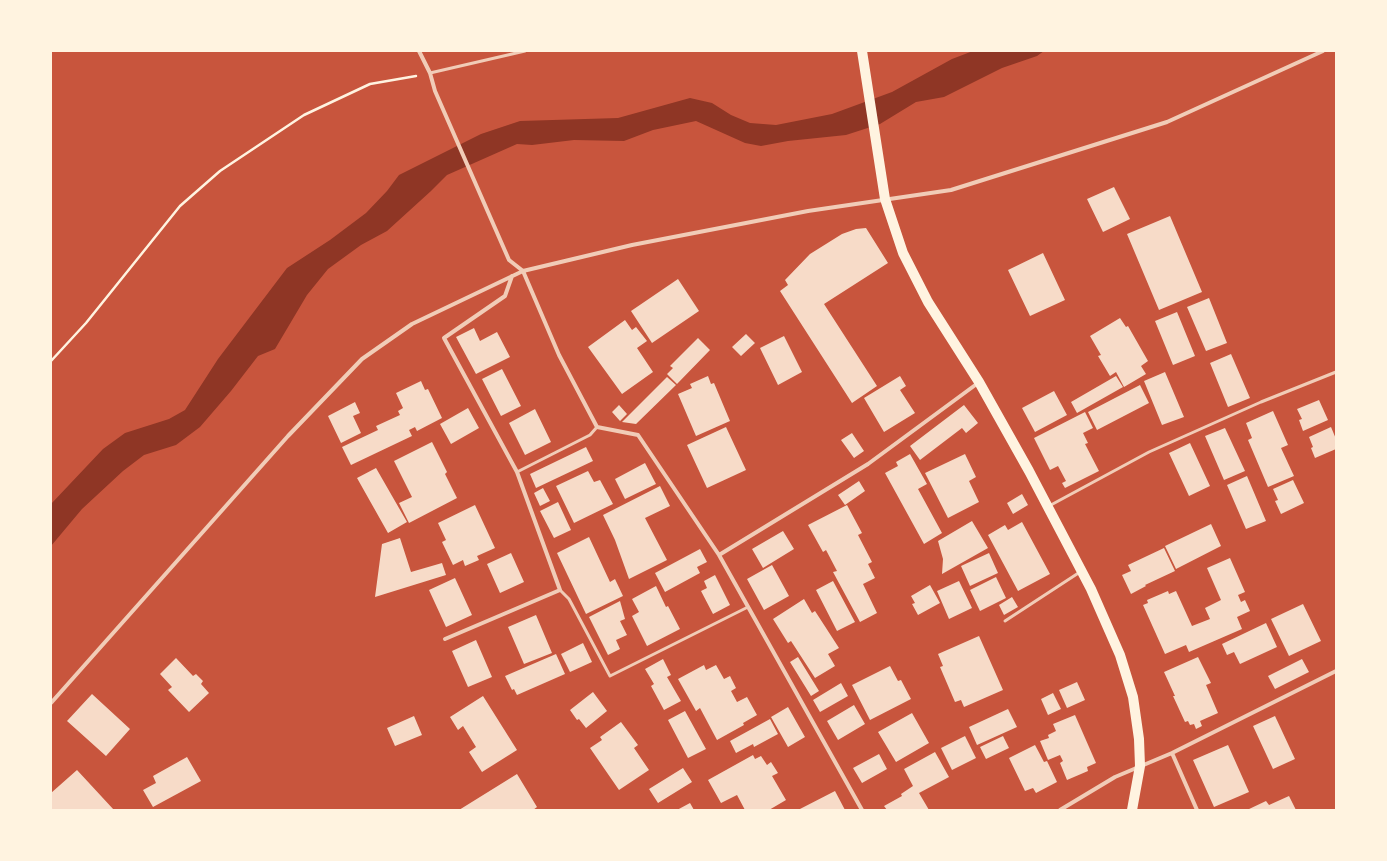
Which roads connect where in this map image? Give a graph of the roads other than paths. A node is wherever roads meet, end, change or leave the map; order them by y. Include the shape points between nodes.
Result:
1 (418, 51) edge
2 (525, 51) edge
3 (862, 51) edge
4 (1323, 51) edge
5 (430, 74) junction
6 (884, 194) junction
7 (523, 271) junction
8 (512, 276) junction
9 (1336, 372) edge
10 (979, 382) junction
11 (596, 427) junction
12 (517, 472) junction
13 (1048, 507) junction
14 (719, 555) junction
15 (1081, 572) junction
16 (560, 590) junction
17 (748, 607) junction
18 (1005, 622) dead end
19 (446, 639) dead end
20 (1336, 671) edge
21 (51, 703) edge
22 (1172, 753) junction
23 (1140, 766) junction
24 (862, 810) edge
25 (1060, 810) edge
26 (1132, 810) edge
27 (1197, 810) edge

1 - 5 street
2 - 5 lane
3 - 6 main road
4 - 6 street via 1167,122 951,190
5 - 7 street via 509,260
6 - 7 street via 632,245
6 - 10 main road via 903,253 928,302
7 - 8 street
7 - 11 street via 559,355
8 - 12 street via 505,296 444,338
8 - 21 street via 412,324 362,359 288,436
9 - 13 lane via 1149,452
10 - 13 main road
10 - 14 street via 868,464
11 - 12 lane via 590,435
11 - 14 street via 638,435
12 - 16 street
13 - 15 main road
14 - 17 street
15 - 18 lane
15 - 23 main road via 1120,655 1133,696
16 - 17 lane via 569,599 610,676
16 - 19 street
17 - 24 street
20 - 22 street
22 - 23 street
22 - 27 street
23 - 25 street via 1115,777
23 - 26 main road

